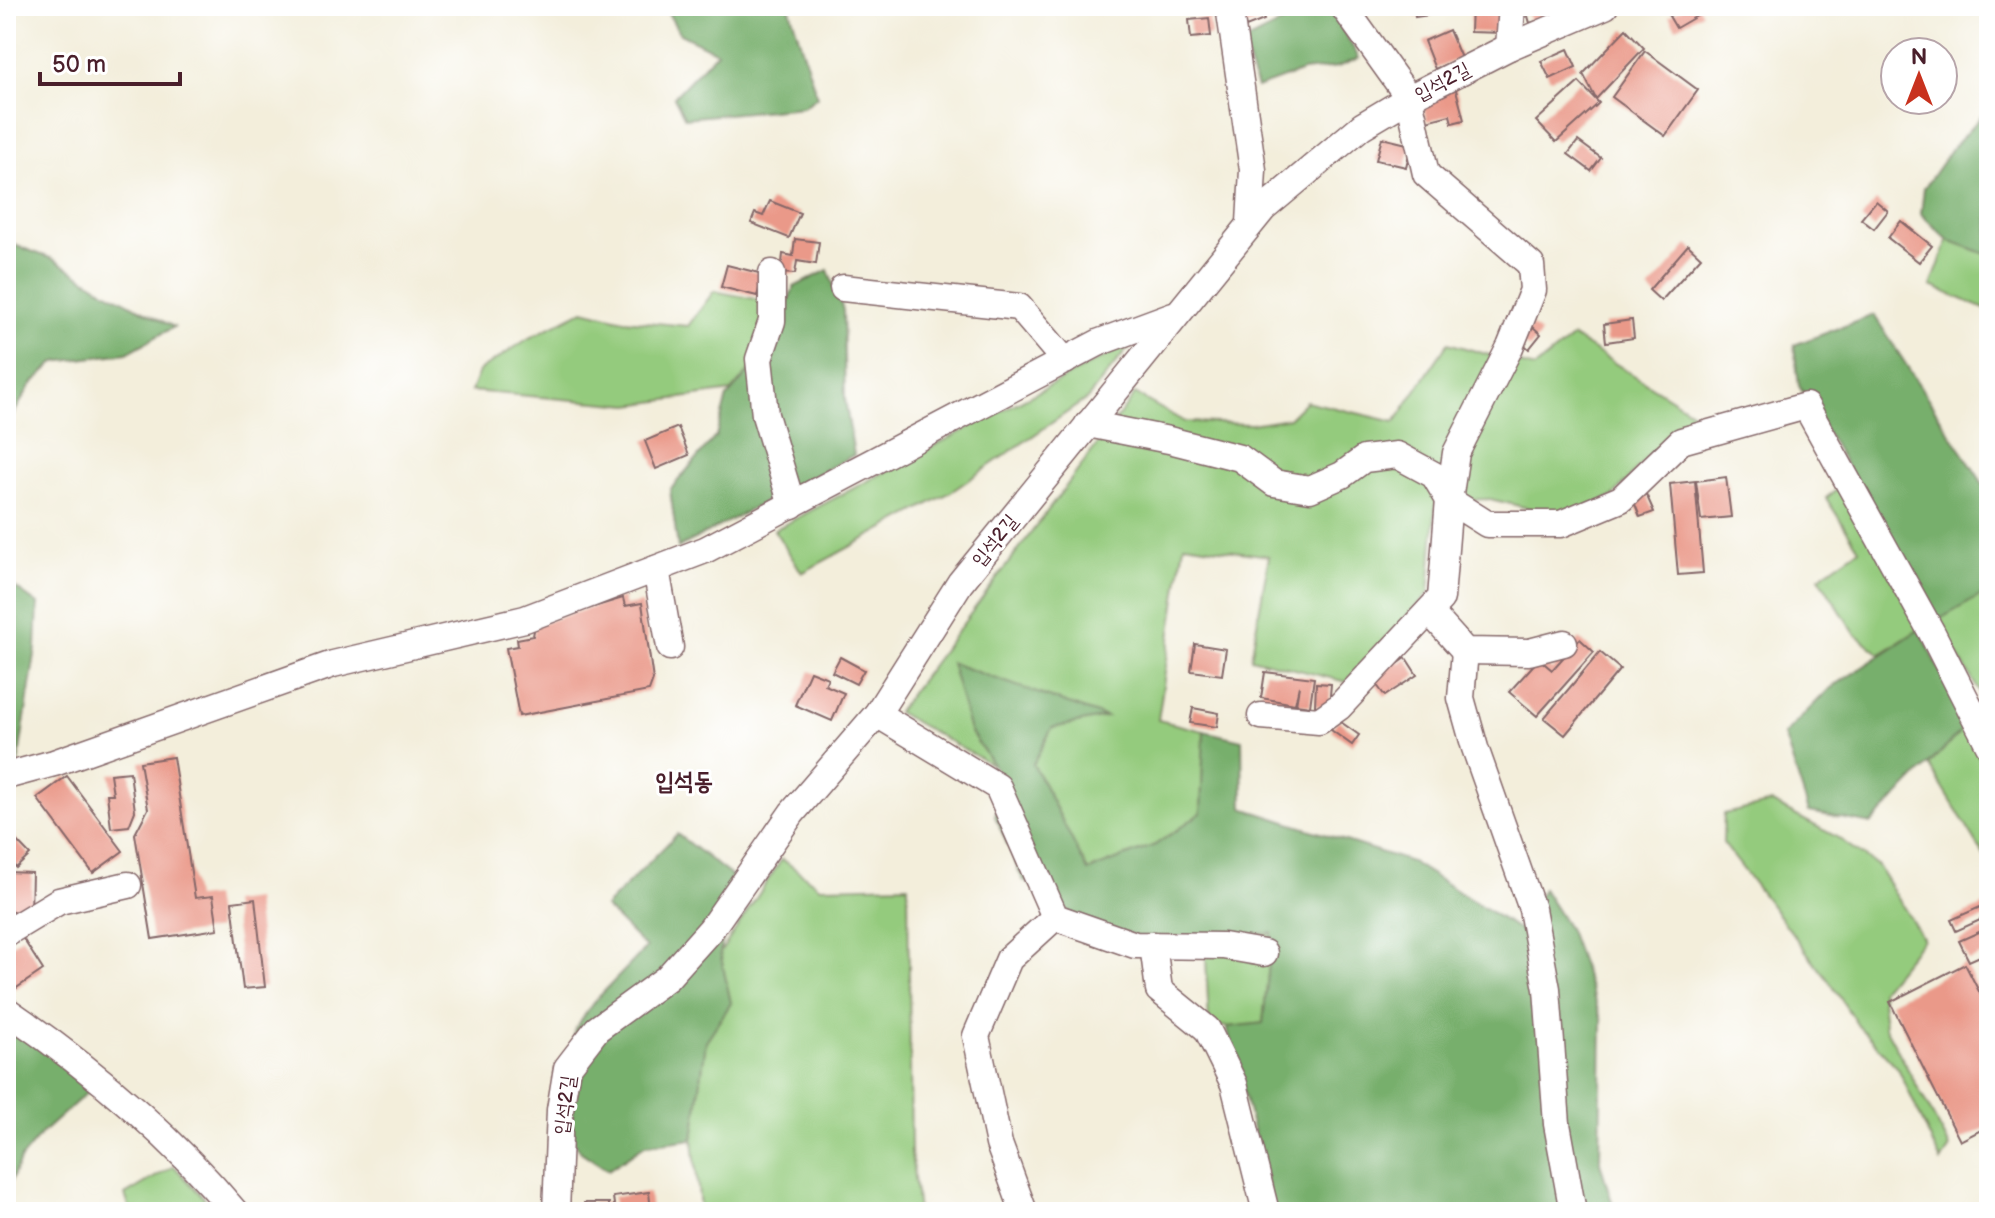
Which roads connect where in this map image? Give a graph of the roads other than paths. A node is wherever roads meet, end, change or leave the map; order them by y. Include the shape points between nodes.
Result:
1 (1229, 6) edge
2 (1343, 6) edge
3 (1512, 6) edge
4 (1605, 6) edge
5 (1509, 47) junction
6 (1409, 98) junction
7 (1250, 223) junction
8 (772, 273) dead end
9 (843, 288) dead end
10 (1176, 314) junction
11 (1065, 361) junction
12 (1088, 424) junction
13 (1449, 500) junction
14 (792, 505) junction
15 (656, 569) junction
16 (1429, 611) junction
17 (1564, 643) dead end
18 (670, 647) dead end
19 (1465, 651) junction
20 (877, 714) junction
21 (1261, 716) dead end
22 (1989, 745) edge
23 (6, 776) edge
24 (128, 885) dead end
25 (1055, 917) junction
26 (6, 933) edge
27 (1153, 945) junction
28 (1264, 953) dead end
29 (6, 1010) edge
30 (235, 1212) edge
31 (556, 1212) edge
32 (1024, 1212) edge
33 (1266, 1212) edge
34 (1573, 1212) edge

1 - 7 street via 1253,170
2 - 6 street
3 - 5 street
4 - 5 street, 입석2길
5 - 6 street, 입석2길
6 - 7 street, 입석2길 via 1362,126
6 - 13 street via 1426,174 1531,265 1533,290 1456,453
7 - 10 street, 입석2길
8 - 14 street via 772,321 759,359 765,415
9 - 11 street via 1019,307
10 - 11 street
10 - 12 street, 입석2길
11 - 14 street
12 - 13 street via 1240,458 1274,483 1310,489 1364,459 1397,455 1434,475
12 - 20 street, 입석2길 via 960,583
13 - 16 street via 1441,598
13 - 22 street via 1487,524 1561,524 1621,499 1681,441 1806,406
14 - 15 street
15 - 18 street
15 - 23 street via 525,619 333,664
16 - 19 street
16 - 21 street via 1339,707 1319,721
17 - 19 street via 1529,652
19 - 34 street via 1461,698 1532,909 1547,989 1557,1124
20 - 25 street via 998,787
20 - 31 street, 입석2길 via 792,813 711,929 667,978 597,1029 567,1068
24 - 26 street via 59,901
25 - 27 street via 1135,945
25 - 32 street via 1009,959 976,1036 999,1144
27 - 28 street via 1223,946
27 - 33 street via 1159,990 1207,1029 1234,1084
29 - 30 street via 140,1116

